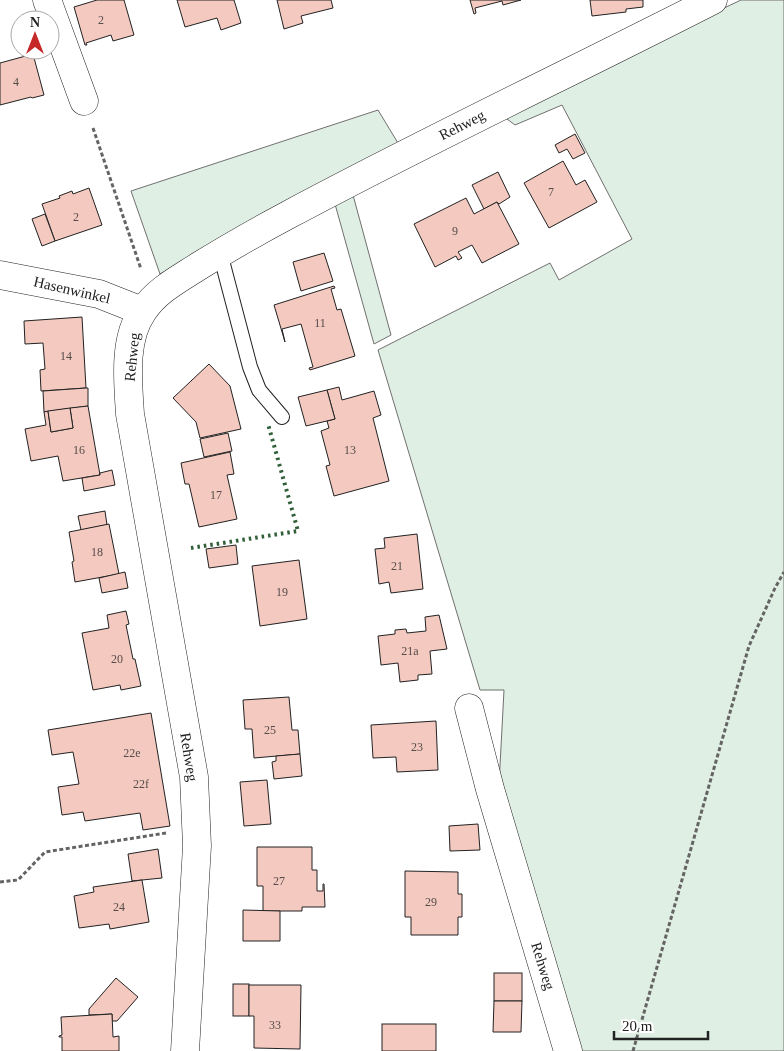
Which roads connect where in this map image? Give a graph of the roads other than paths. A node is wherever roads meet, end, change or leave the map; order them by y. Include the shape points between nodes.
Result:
1 (47, 0) edge
2 (713, 0) edge
3 (84, 101) road end
4 (220, 253) junction
5 (0, 275) edge
6 (142, 311) junction
7 (282, 416) dead end
8 (469, 708) dead end
9 (185, 1051) edge
10 (568, 1051) edge

1 - 3 street
2 - 4 street, Rehweg via 367,173
4 - 6 street, Rehweg via 173,282
4 - 7 lane via 250,367 259,390
5 - 6 street, Hasenwinkel via 99,294
6 - 9 street, Rehweg via 132,335 129,360 130,414 194,778 198,846
8 - 10 street, Rehweg

